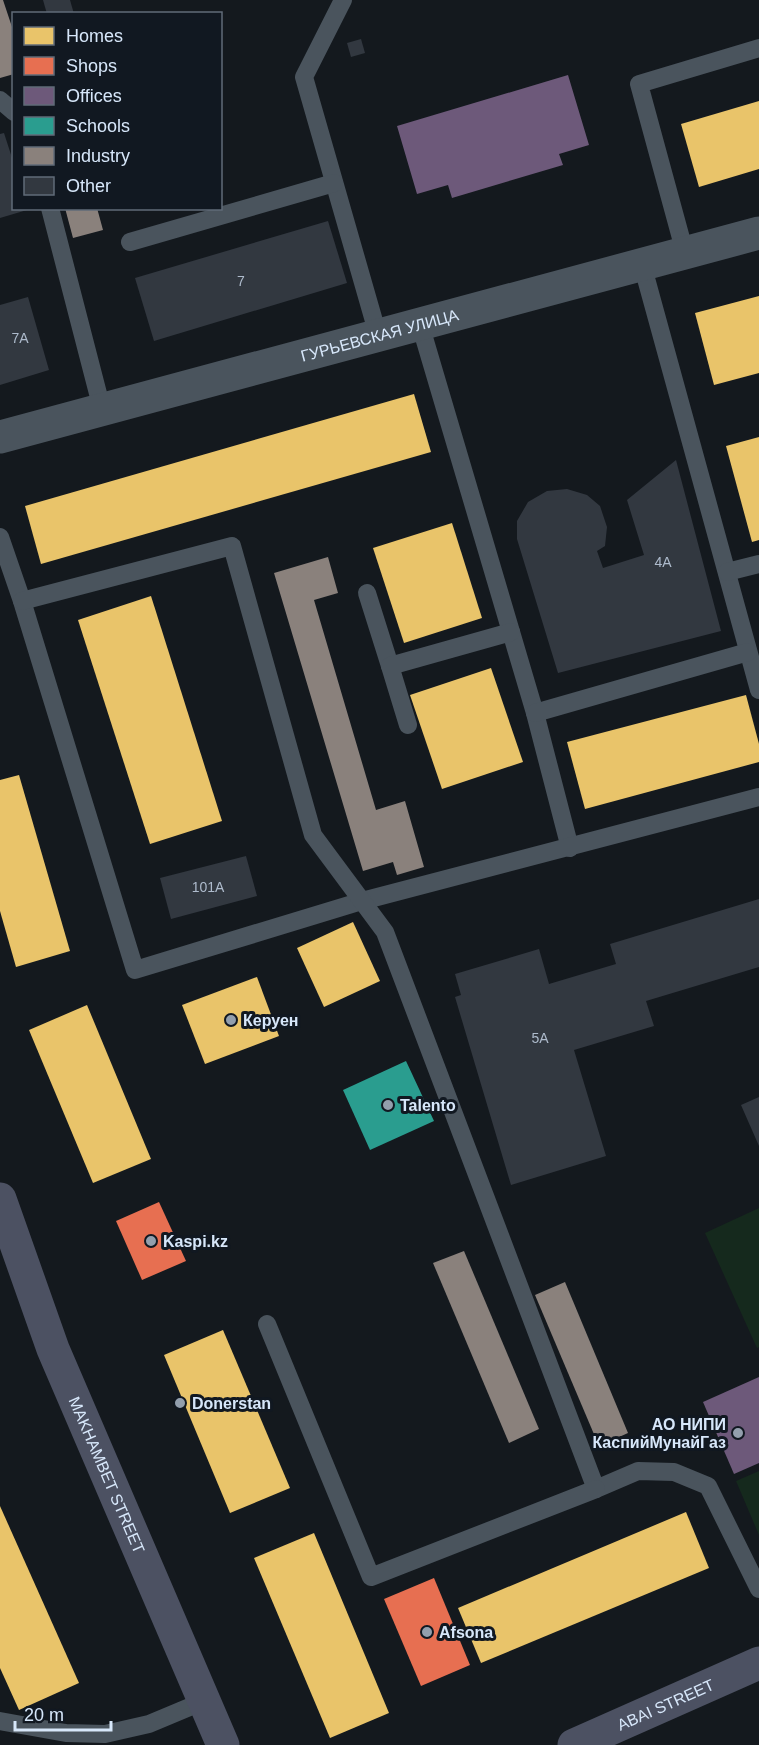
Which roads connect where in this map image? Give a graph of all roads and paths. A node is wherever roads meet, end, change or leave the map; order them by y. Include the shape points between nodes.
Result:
1 (343, 0) edge
2 (759, 48) edge
3 (0, 100) edge
4 (12, 110) edge
5 (334, 183) junction
6 (51, 210) edge
7 (759, 233) edge
8 (130, 242) dead end
9 (685, 253) junction
10 (642, 264) junction
11 (420, 324) junction
12 (378, 335) junction
13 (102, 409) junction
14 (0, 437) edge
15 (0, 537) edge
16 (759, 564) edge
17 (727, 572) junction
18 (367, 593) dead end
19 (22, 601) junction
20 (511, 632) junction
21 (748, 652) junction
22 (390, 666) junction
23 (759, 690) edge
24 (534, 713) junction
25 (408, 725) dead end
26 (759, 797) edge
27 (570, 848) junction
28 (362, 901) junction
29 (0, 1199) edge
30 (267, 1324) dead end
31 (597, 1488) junction
32 (759, 1589) edge
33 (759, 1663) edge
34 (204, 1701) junction
35 (0, 1721) edge
36 (223, 1745) edge
37 (574, 1745) edge

1 - 5 lane via 304,76
2 - 9 lane via 639,84
3 - 4 lane
5 - 8 lane
5 - 12 lane
6 - 13 lane
7 - 9 street, ГУРЬЕВСКАЯ УЛИЦА
9 - 10 street, ГУРЬЕВСКАЯ УЛИЦА
10 - 11 street, ГУРЬЕВСКАЯ УЛИЦА
10 - 17 lane
11 - 12 street, ГУРЬЕВСКАЯ УЛИЦА
11 - 20 lane
12 - 13 street, ГУРЬЕВСКАЯ УЛИЦА
13 - 14 street, ГУРЬЕВСКАЯ УЛИЦА
15 - 19 lane
16 - 17 lane
17 - 21 lane
18 - 22 lane
19 - 28 lane via 232,546 313,835
19 - 28 lane via 135,970
20 - 22 lane
20 - 24 lane
21 - 23 lane
21 - 24 lane
22 - 25 lane
24 - 27 lane
26 - 27 lane
27 - 28 lane
28 - 31 lane via 385,932
29 - 34 main road, MAKHAMBET STREET via 53,1350
30 - 31 lane via 371,1577
31 - 32 lane via 638,1471 674,1472 708,1486
33 - 37 main road, ABAI STREET
34 - 35 lane via 149,1724 105,1734 66,1733
34 - 36 main road, MAKHAMBET STREET

